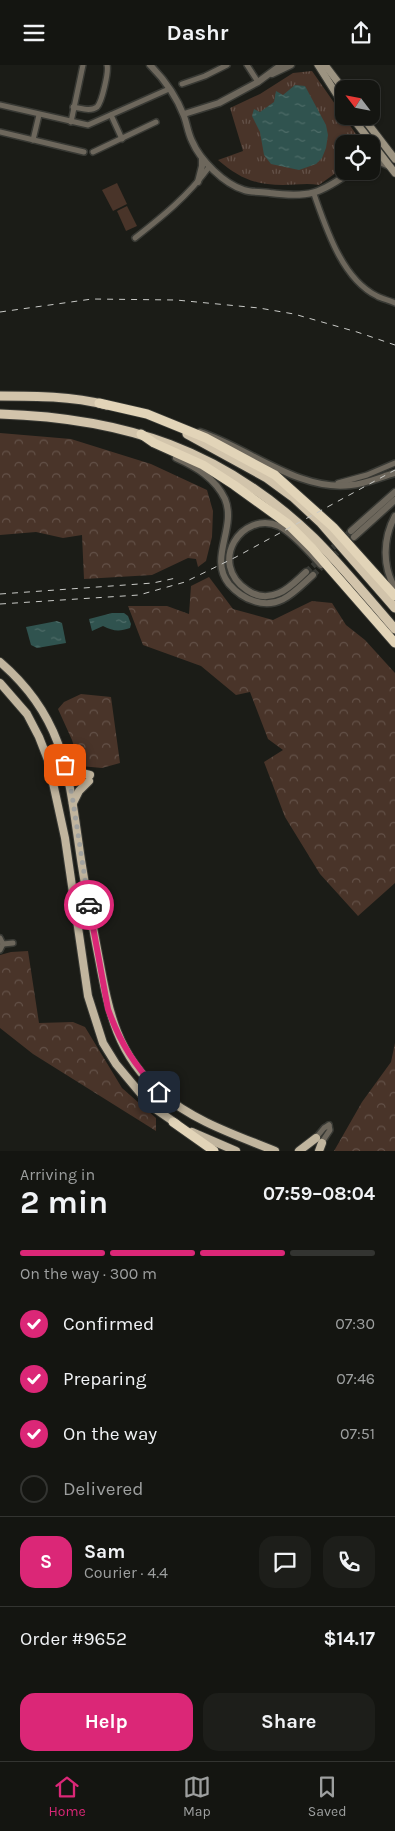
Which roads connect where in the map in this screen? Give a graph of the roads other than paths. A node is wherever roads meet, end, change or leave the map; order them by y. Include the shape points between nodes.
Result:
1 (83, 65) edge
2 (107, 65) edge
3 (150, 65) edge
4 (227, 65) edge
5 (247, 65) edge
6 (281, 65) edge
7 (291, 65) edge
8 (311, 65) edge
9 (321, 66) edge
10 (271, 74) junction
11 (335, 81) edge
12 (258, 82) junction
13 (182, 84) dead end
14 (169, 89) junction
15 (335, 90) edge
16 (0, 105) edge
17 (73, 107) junction
18 (184, 114) junction
19 (39, 115) junction
20 (110, 115) junction
21 (70, 121) junction
22 (156, 122) dead end
23 (369, 125) edge
24 (0, 132) edge
25 (122, 139) junction
26 (33, 140) junction
27 (84, 152) dead end
28 (93, 152) dead end
29 (380, 155) edge
30 (202, 159) junction
31 (395, 159) edge
32 (380, 161) edge
33 (209, 167) junction
34 (393, 170) edge
35 (339, 180) edge
36 (198, 182) junction
37 (314, 194) junction
38 (135, 238) dead end
39 (395, 303) edge
40 (0, 396) edge
41 (99, 403) junction
42 (147, 414) junction
43 (0, 415) edge
44 (141, 434) junction
45 (154, 443) junction
46 (395, 463) edge
47 (395, 473) edge
48 (333, 485) junction
49 (395, 492) edge
50 (395, 500) edge
51 (395, 516) edge
52 (395, 525) edge
53 (387, 535) junction
54 (395, 588) edge
55 (348, 590) junction
56 (395, 596) edge
57 (395, 608) edge
58 (395, 629) edge
59 (395, 643) edge
60 (0, 662) edge
61 (0, 683) edge
62 (65, 765) junction
63 (73, 803) junction
64 (77, 834) junction
65 (64, 839) junction
66 (0, 938) edge
67 (13, 943) dead end
68 (3, 944) junction
69 (0, 950) edge
70 (172, 1122) junction
71 (318, 1146) edge
72 (214, 1151) edge
73 (236, 1151) edge
74 (275, 1151) edge
75 (299, 1151) edge
76 (306, 1151) edge

1 - 17 street
2 - 17 street via 99,105 86,109
3 - 14 street
4 - 13 street
5 - 12 street
6 - 10 street
7 - 10 street
8 - 9 main road
9 - 11 main road
9 - 15 main road
10 - 12 street
12 - 18 street via 219,103
14 - 18 street
14 - 20 street
16 - 19 street
17 - 21 street
18 - 30 street via 191,139
19 - 21 street
19 - 26 street
20 - 21 street via 88,125
20 - 25 street
22 - 25 street
23 - 31 main road
24 - 26 street
25 - 28 street
26 - 27 street
29 - 34 main road
30 - 33 street
30 - 36 street
32 - 34 street
33 - 36 street
33 - 37 street via 244,190 290,196
35 - 37 street
36 - 38 street
37 - 39 street via 338,255 350,272 375,295
40 - 41 highway
41 - 42 highway
41 - 57 highway via 190,435 268,478 321,523
42 - 48 street via 208,434 300,477
42 - 56 highway via 206,437 274,475 333,527
43 - 44 highway via 32,415
44 - 45 highway
44 - 58 highway via 201,456 274,504 314,539
45 - 55 highway via 203,465 274,514 312,548
45 - 55 street via 204,473 222,493 228,516 221,565 225,579 234,590 251,601 275,603 288,597 310,573 283,591 262,597 236,581 229,564 232,545 246,530 258,525 278,526 286,530
46 - 48 street
47 - 48 street via 350,485
49 - 50 street via 352,534
51 - 53 street
52 - 53 street
53 - 54 street via 386,565
55 - 59 highway
60 - 62 main road via 42,712 55,733
61 - 65 main road via 27,714 39,737 48,760
62 - 63 main road
62 - 63 main road via 90,778
63 - 64 main road
64 - 65 main road via 68,794 66,789 62,789
64 - 74 main road via 108,1009 128,1054 159,1092 186,1111
65 - 70 main road via 82,962 95,1020 116,1064 151,1106
66 - 68 street
67 - 68 street
68 - 69 street
70 - 72 highway
70 - 73 main road
71 - 75 main road
71 - 76 street

